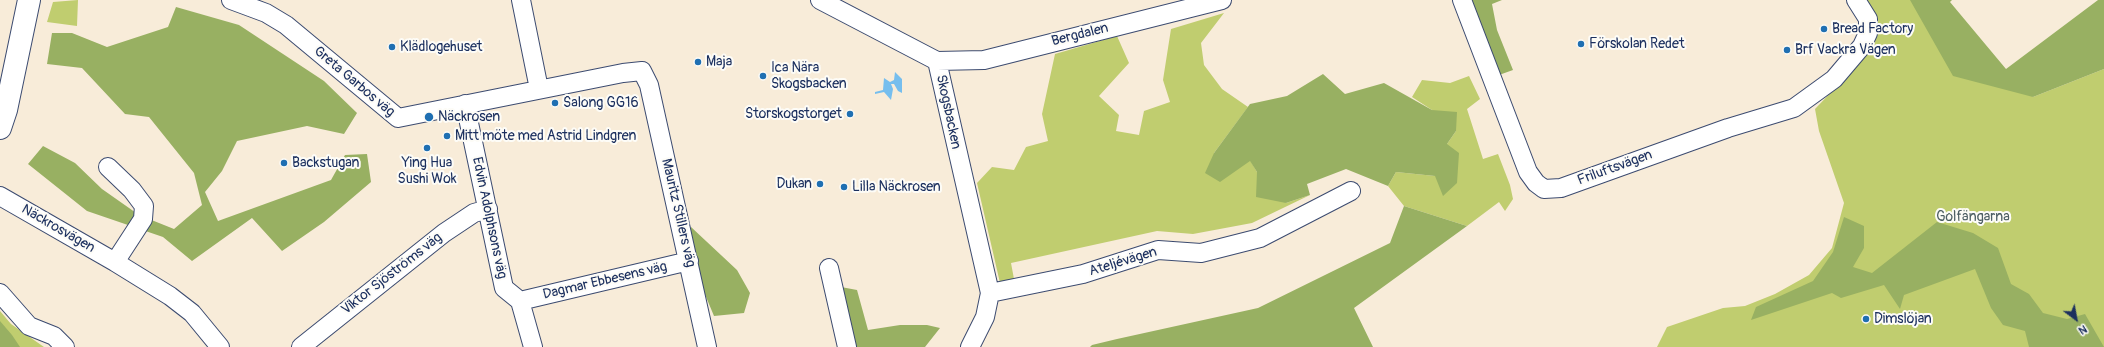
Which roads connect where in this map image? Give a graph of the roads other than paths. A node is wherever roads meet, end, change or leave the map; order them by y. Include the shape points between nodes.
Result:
1 (29, 0) edge
2 (231, 0) edge
3 (521, 0) edge
4 (820, 0) edge
5 (1222, 0) edge
6 (1462, 0) edge
7 (1856, 0) edge
8 (269, 7) edge
9 (937, 60) junction
10 (647, 80) joint
11 (539, 89) junction
12 (465, 104) junction
13 (0, 128) edge
14 (108, 167) dead end
15 (1351, 191) dead end
16 (0, 196) edge
17 (488, 209) junction
18 (689, 261) junction
19 (115, 262) junction
20 (829, 268) dead end
21 (990, 293) junction
22 (0, 294) edge
23 (520, 302) junction
24 (65, 347) edge
25 (220, 347) edge
26 (301, 347) edge
27 (533, 347) edge
28 (706, 347) edge
29 (847, 347) edge
30 (970, 347) edge

1 - 13 street
2 - 8 street, Greta Garbos väg
3 - 11 street
4 - 9 street, Skogsbacken
5 - 9 street, Bergdalen via 984,60
6 - 7 street, Friluftsvägen via 1528,172 1544,189 1562,188 1728,128 1794,108 1834,78 1862,46 1868,33 1868,19
8 - 12 street, Greta Garbos väg via 286,25 398,118
9 - 21 street, Skogsbacken
10 - 11 street, Greta Garbos väg via 642,71 636,70
10 - 18 street, Mauritz Stillers väg
11 - 12 street, Greta Garbos väg
12 - 17 street, Edvin Adolphsons väg
14 - 19 street via 132,190 144,206 143,220
15 - 21 street, Ateljévägen via 1260,238 1201,253 1158,250 1083,274
16 - 19 street, Näckrosvägen
17 - 23 street, Edvin Adolphsons väg via 504,288
17 - 26 street, Viktor Sjöströms väg via 474,213 444,233
18 - 23 street, Dagmar Ebbesens väg
18 - 28 street, Mauritz Stillers väg
19 - 25 street, Näckrosvägen via 170,296 192,313
20 - 29 street
21 - 30 street via 986,317
22 - 24 street via 29,326 54,336
23 - 27 street

